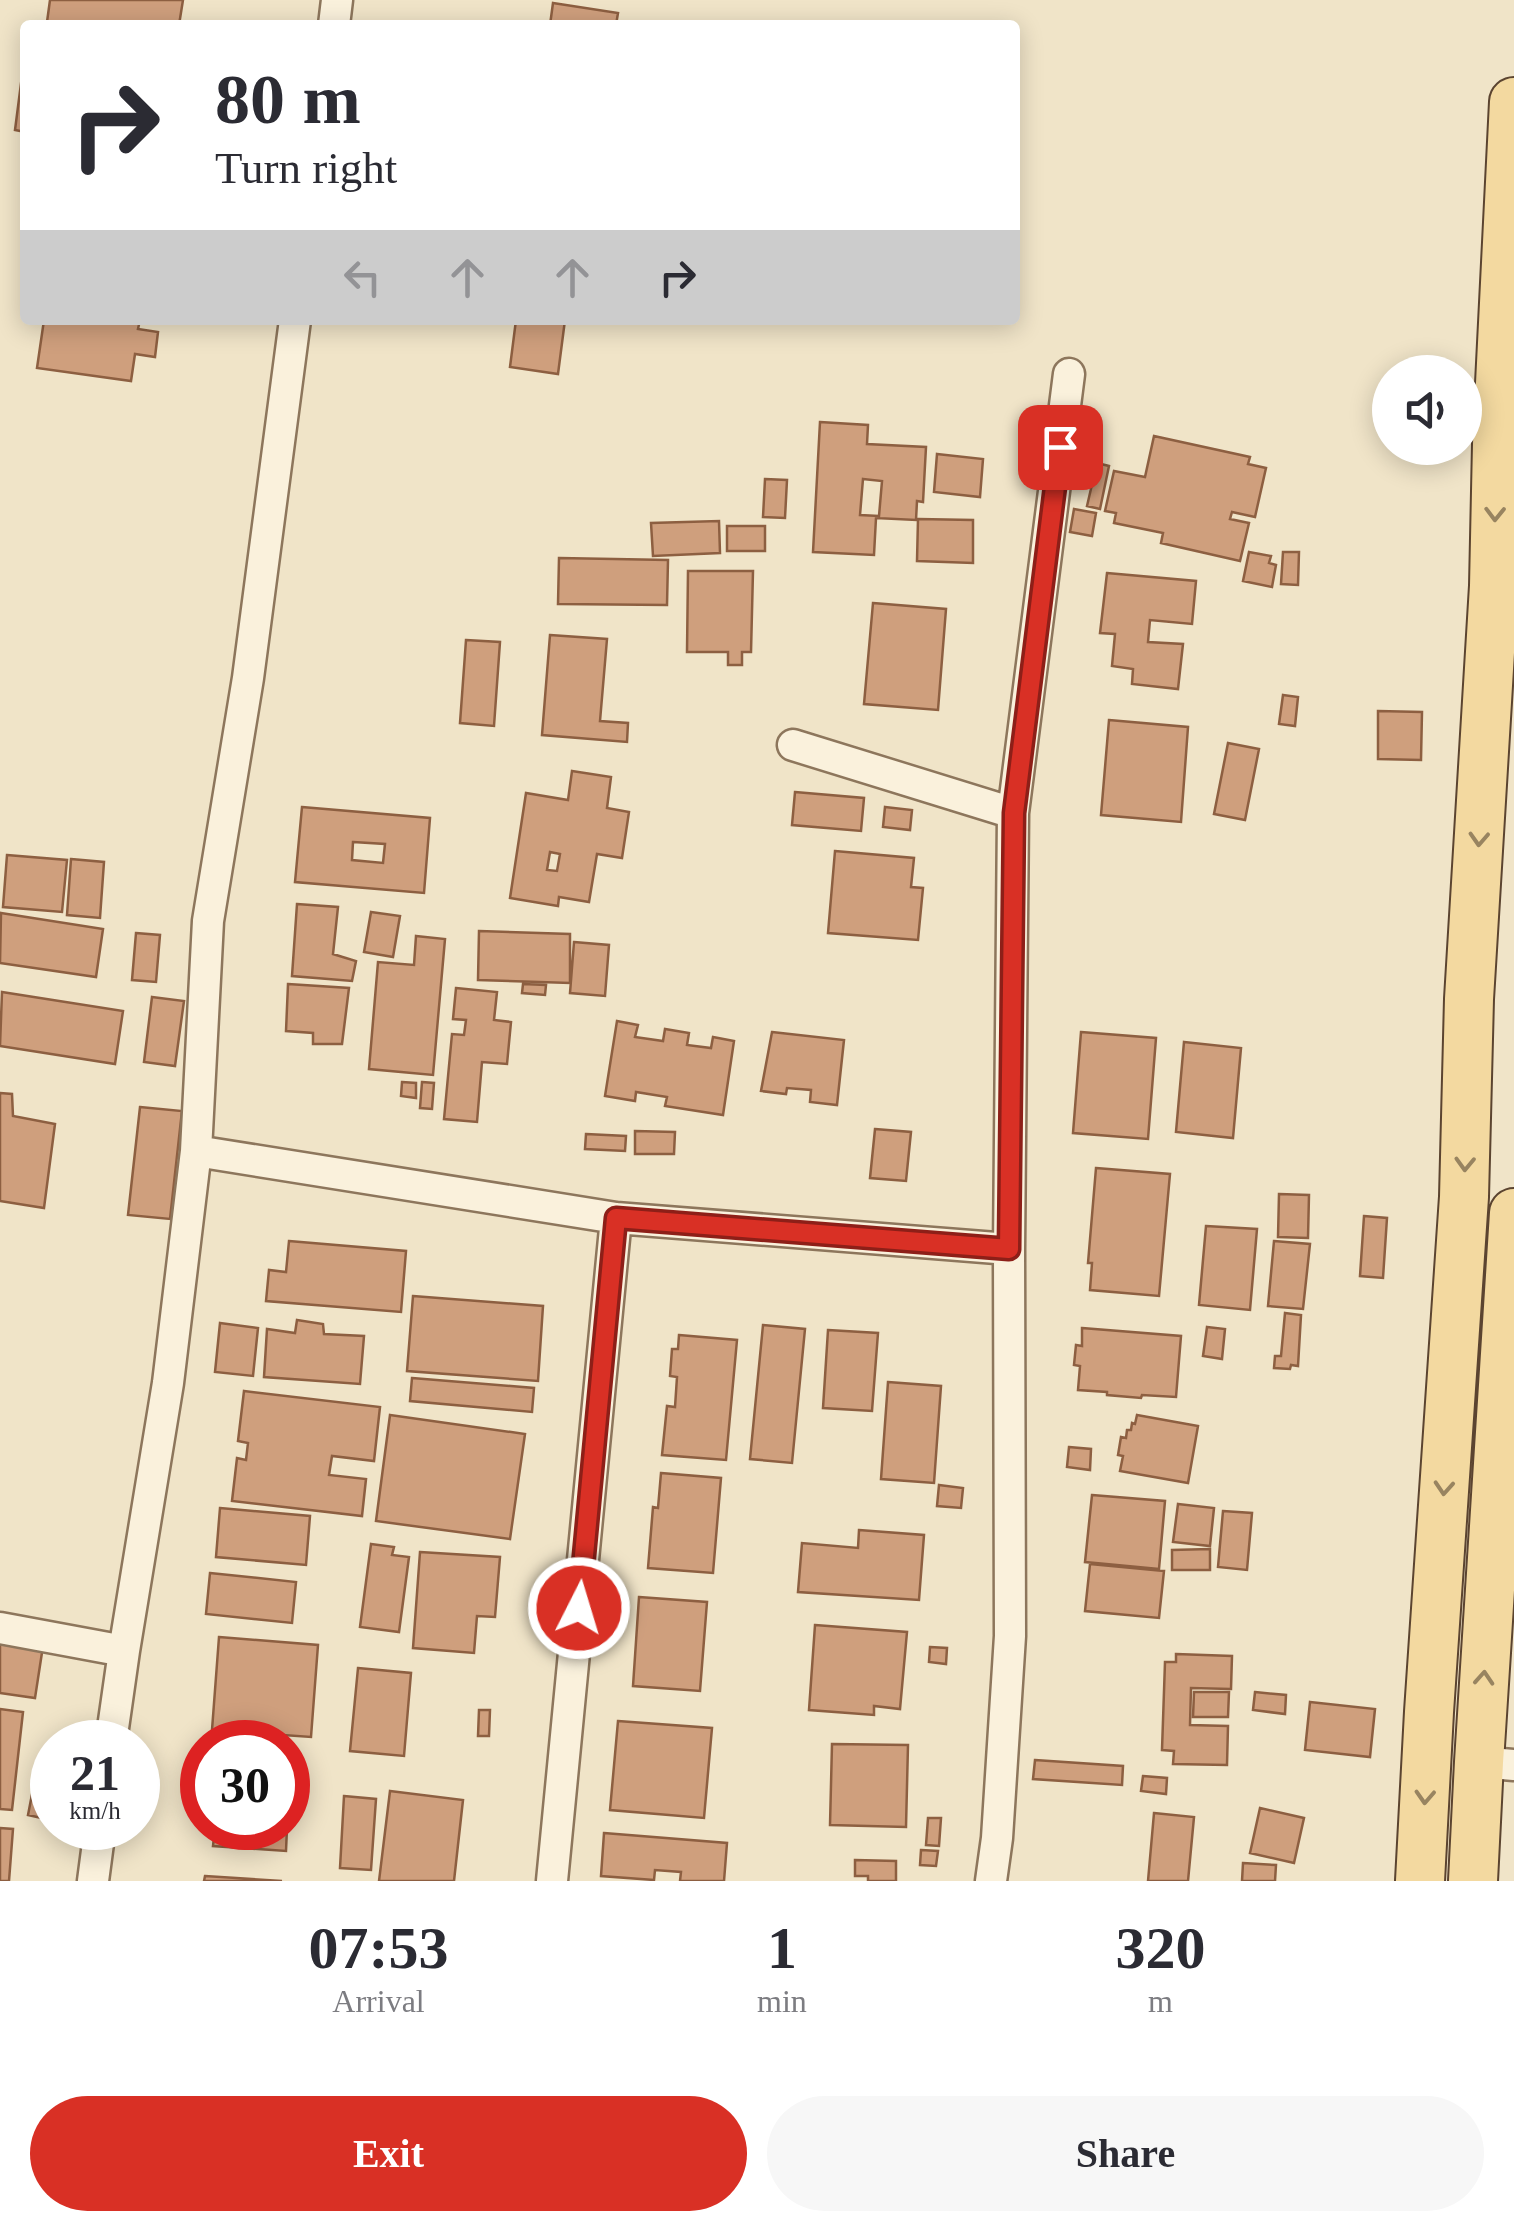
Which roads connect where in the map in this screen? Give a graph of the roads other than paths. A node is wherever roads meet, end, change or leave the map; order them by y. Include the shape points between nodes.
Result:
1 (1514, 102) edge
2 (294, 325) edge
3 (1069, 374) dead end
4 (793, 745) dead end
5 (1014, 813) junction
6 (196, 1152) junction
7 (1514, 1213) edge
8 (616, 1218) junction
9 (1009, 1249) junction
10 (0, 1628) edge
11 (124, 1651) junction
12 (115, 1720) edge
13 (1496, 1763) edge
14 (97, 1850) edge
15 (93, 1881) edge
16 (552, 1881) edge
17 (991, 1881) edge
18 (1420, 1881) edge
19 (1474, 1881) edge

1 -> 18 main road via 1464,1197
2 - 6 street via 208,921
3 - 5 street
4 - 5 street
5 - 9 street
6 - 8 street
6 - 11 street via 168,1383
13 -> 7 main road
8 - 9 street
8 - 16 street
9 - 17 street via 1010,1636
10 - 11 street
11 - 12 street
13 - 19 main road
14 - 15 street

